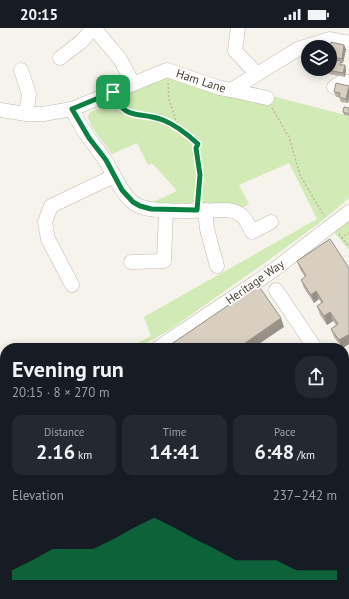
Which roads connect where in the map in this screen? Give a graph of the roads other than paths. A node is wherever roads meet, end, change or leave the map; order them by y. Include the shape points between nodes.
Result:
1 (93, 28) edge
2 (238, 28) edge
3 (349, 43) edge
4 (60, 58) dead end
5 (21, 70) dead end
6 (258, 74) junction
7 (349, 82) edge
8 (133, 83) junction
9 (334, 87) edge
10 (231, 90) junction
11 (267, 98) road end
12 (72, 109) junction
13 (0, 110) edge
14 (26, 114) junction
15 (114, 176) junction
16 (166, 210) junction
17 (201, 210) junction
18 (349, 212) edge
19 (271, 222) dead end
20 (131, 262) dead end
21 (217, 266) dead end
22 (72, 285) dead end
23 (276, 290) dead end
24 (165, 343) edge
25 (311, 343) edge

1 - 4 street via 82,42
1 - 8 street via 120,59
2 - 6 street via 235,51
3 - 6 street, Ham Lane via 330,39 298,49
5 - 14 street via 29,94
6 - 10 street, Ham Lane
7 - 9 street via 343,81
8 - 10 street, Ham Lane via 167,70
8 - 12 street, Ham Lane
10 - 11 street
12 - 14 street, Ham Lane
12 - 15 street
13 - 14 street, Ham Lane
15 - 16 street via 136,205
15 - 22 street via 51,206 45,222 48,239
16 - 17 street
16 - 20 street via 170,261
17 - 19 street via 240,213 254,237
17 - 21 street
18 - 24 street, Heritage Way via 271,272
23 - 25 street

